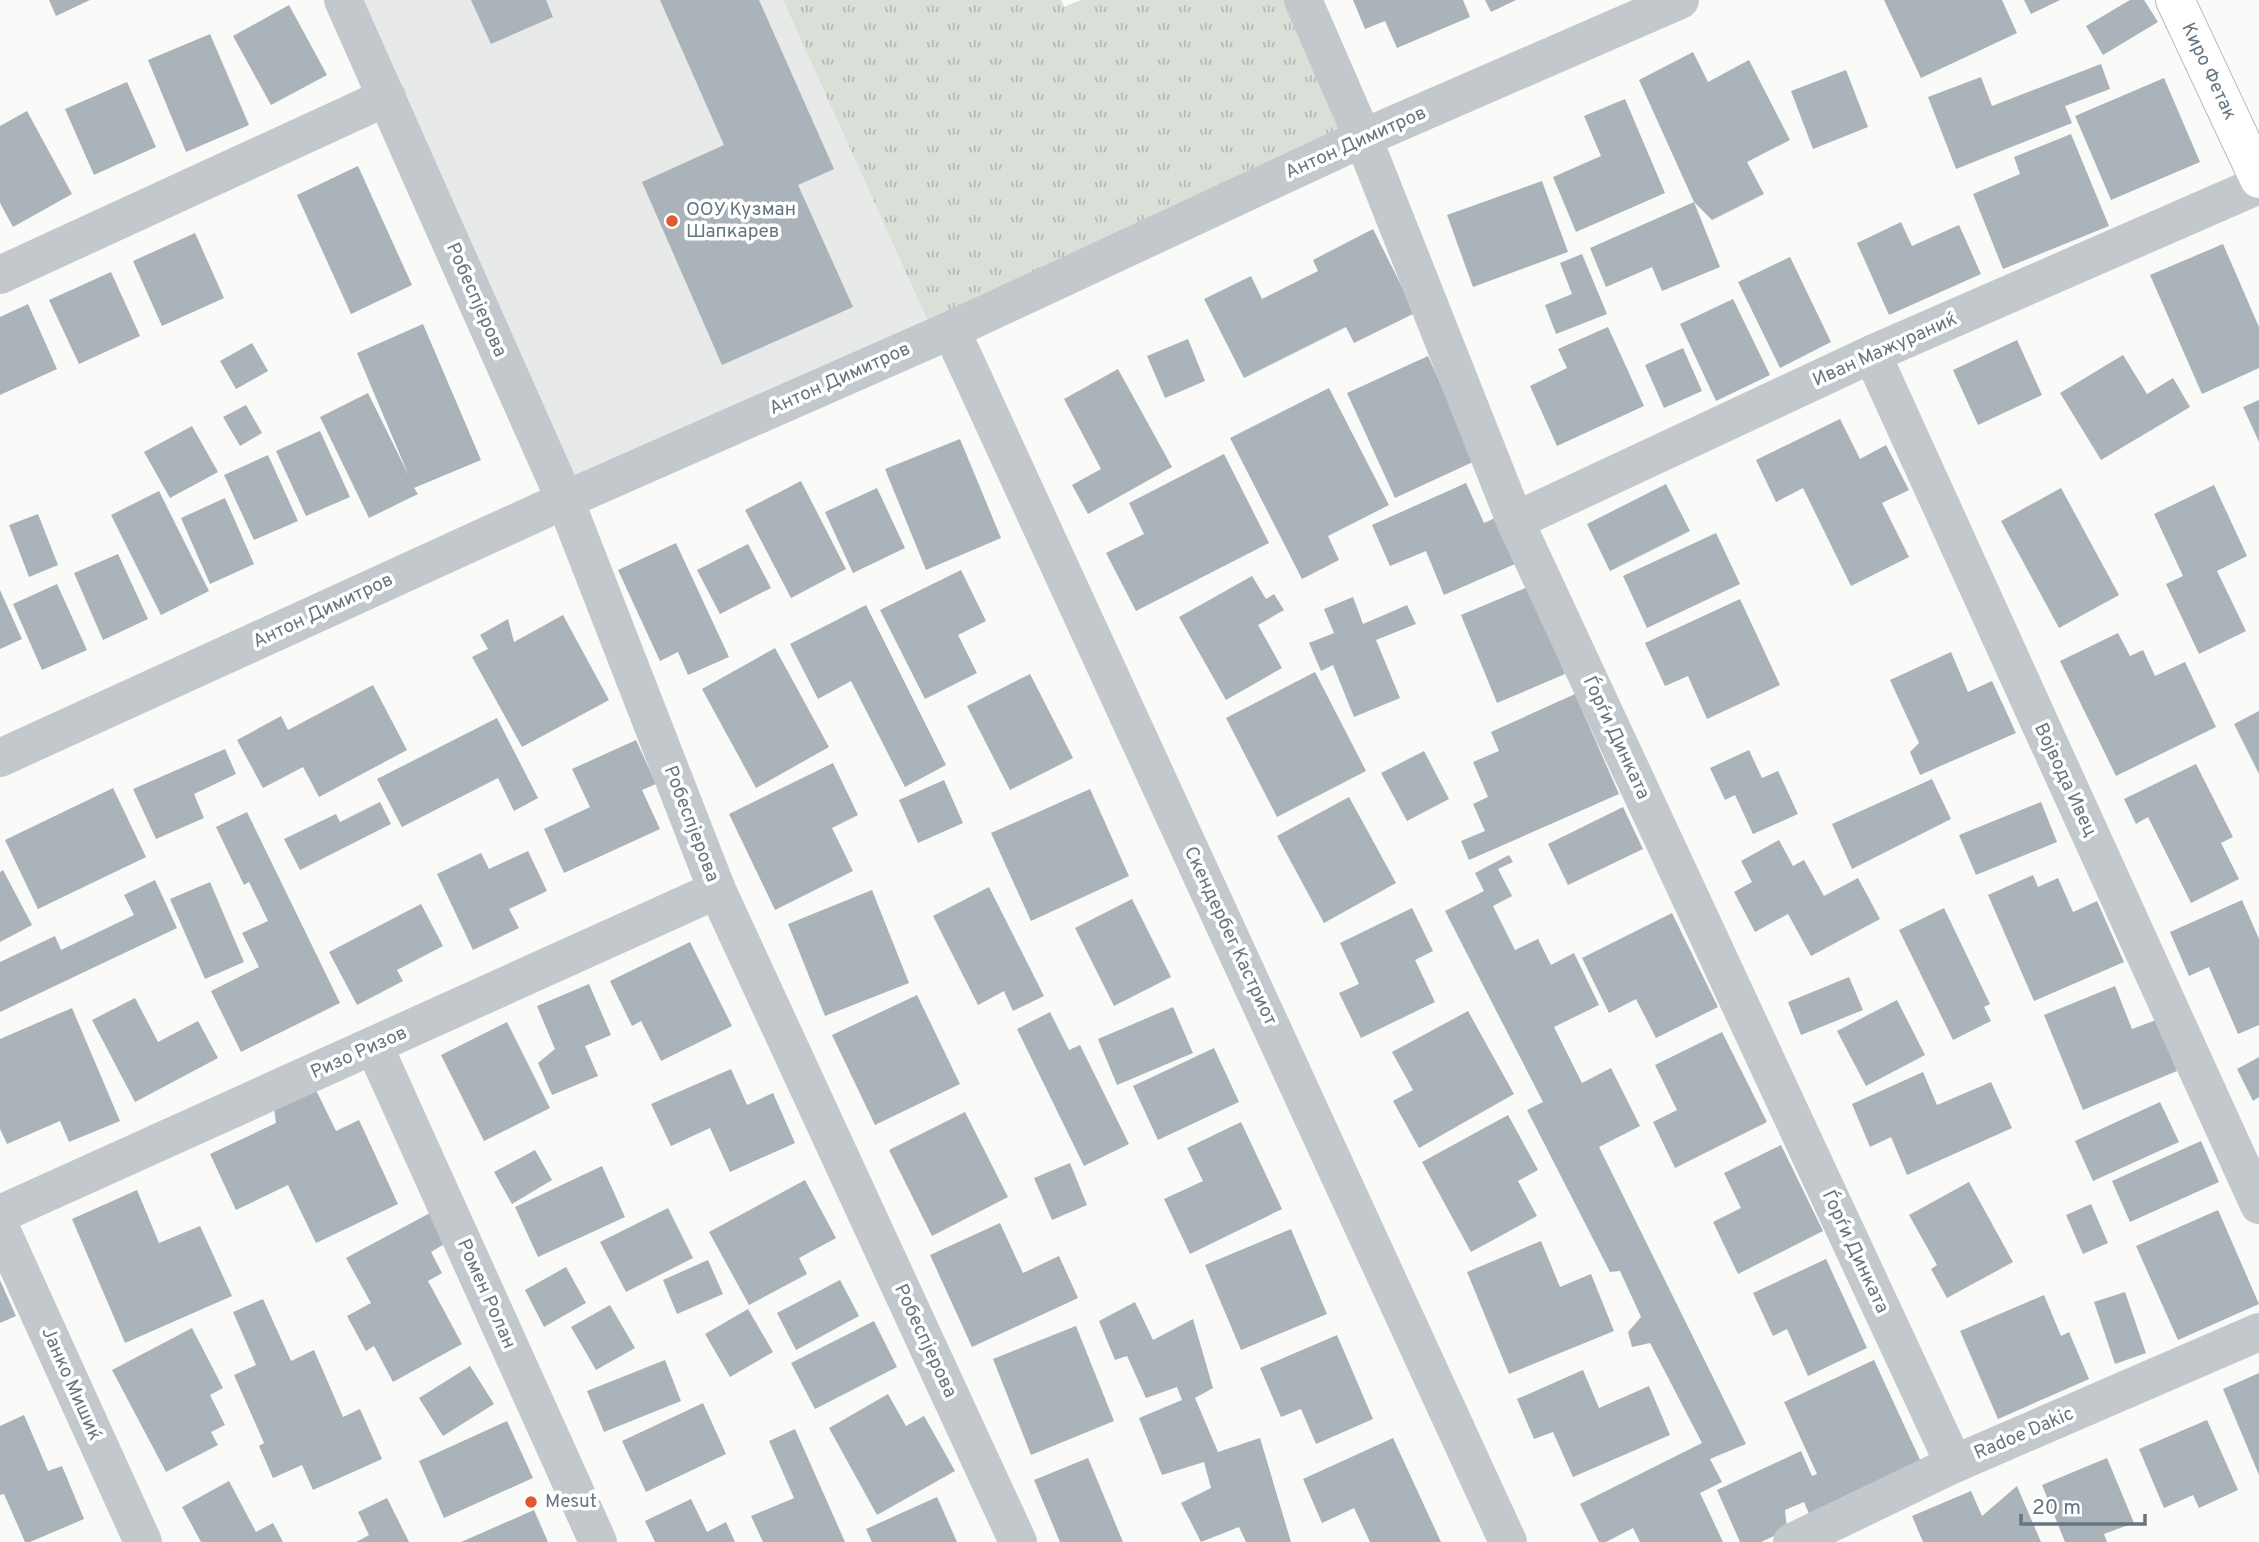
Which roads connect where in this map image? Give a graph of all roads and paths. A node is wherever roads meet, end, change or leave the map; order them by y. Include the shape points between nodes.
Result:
1 (344, 0) edge
2 (1303, 0) edge
3 (1680, 0) edge
4 (2175, 0) edge
5 (387, 97) junction
6 (1363, 138) junction
7 (2259, 179) edge
8 (2259, 185) edge
9 (0, 275) edge
10 (951, 330) junction
11 (1871, 355) junction
12 (565, 500) junction
13 (1515, 521) junction
14 (0, 758) edge
15 (717, 890) junction
16 (374, 1046) junction
17 (2259, 1205) edge
18 (0, 1214) edge
19 (0, 1227) edge
20 (2259, 1332) edge
21 (1954, 1464) junction
22 (143, 1542) edge
23 (598, 1542) edge
24 (1018, 1542) edge
25 (1508, 1542) edge
26 (1793, 1542) edge

1 - 5 street, Робеспјерова
2 - 6 street, Ѓорѓи Динката
3 - 6 street, Антон Димитров
4 - 7 main road, Киро Фетак
5 - 9 street
5 - 12 street, Робеспјерова
6 - 10 street, Антон Димитров
6 - 13 street, Ѓорѓи Динката
8 - 11 street, Иван Мажураниќ
10 - 12 street, Антон Димитров
10 - 25 street, Скендербег Кастриот
11 - 13 street, Иван Мажураниќ
11 - 17 street, Војвода Ивец
12 - 14 street, Антон Димитров
12 - 15 street, Робеспјерова
13 - 21 street, Ѓорѓи Динката
15 - 16 street, Ризо Ризов
15 - 24 street, Робеспјерова
16 - 18 street, Ризо Ризов
16 - 23 street, Ромен Ролан
19 - 22 street, Јанко Мишиќ
20 - 21 street, Radoe Dakic
21 - 26 street, Radoe Dakic

